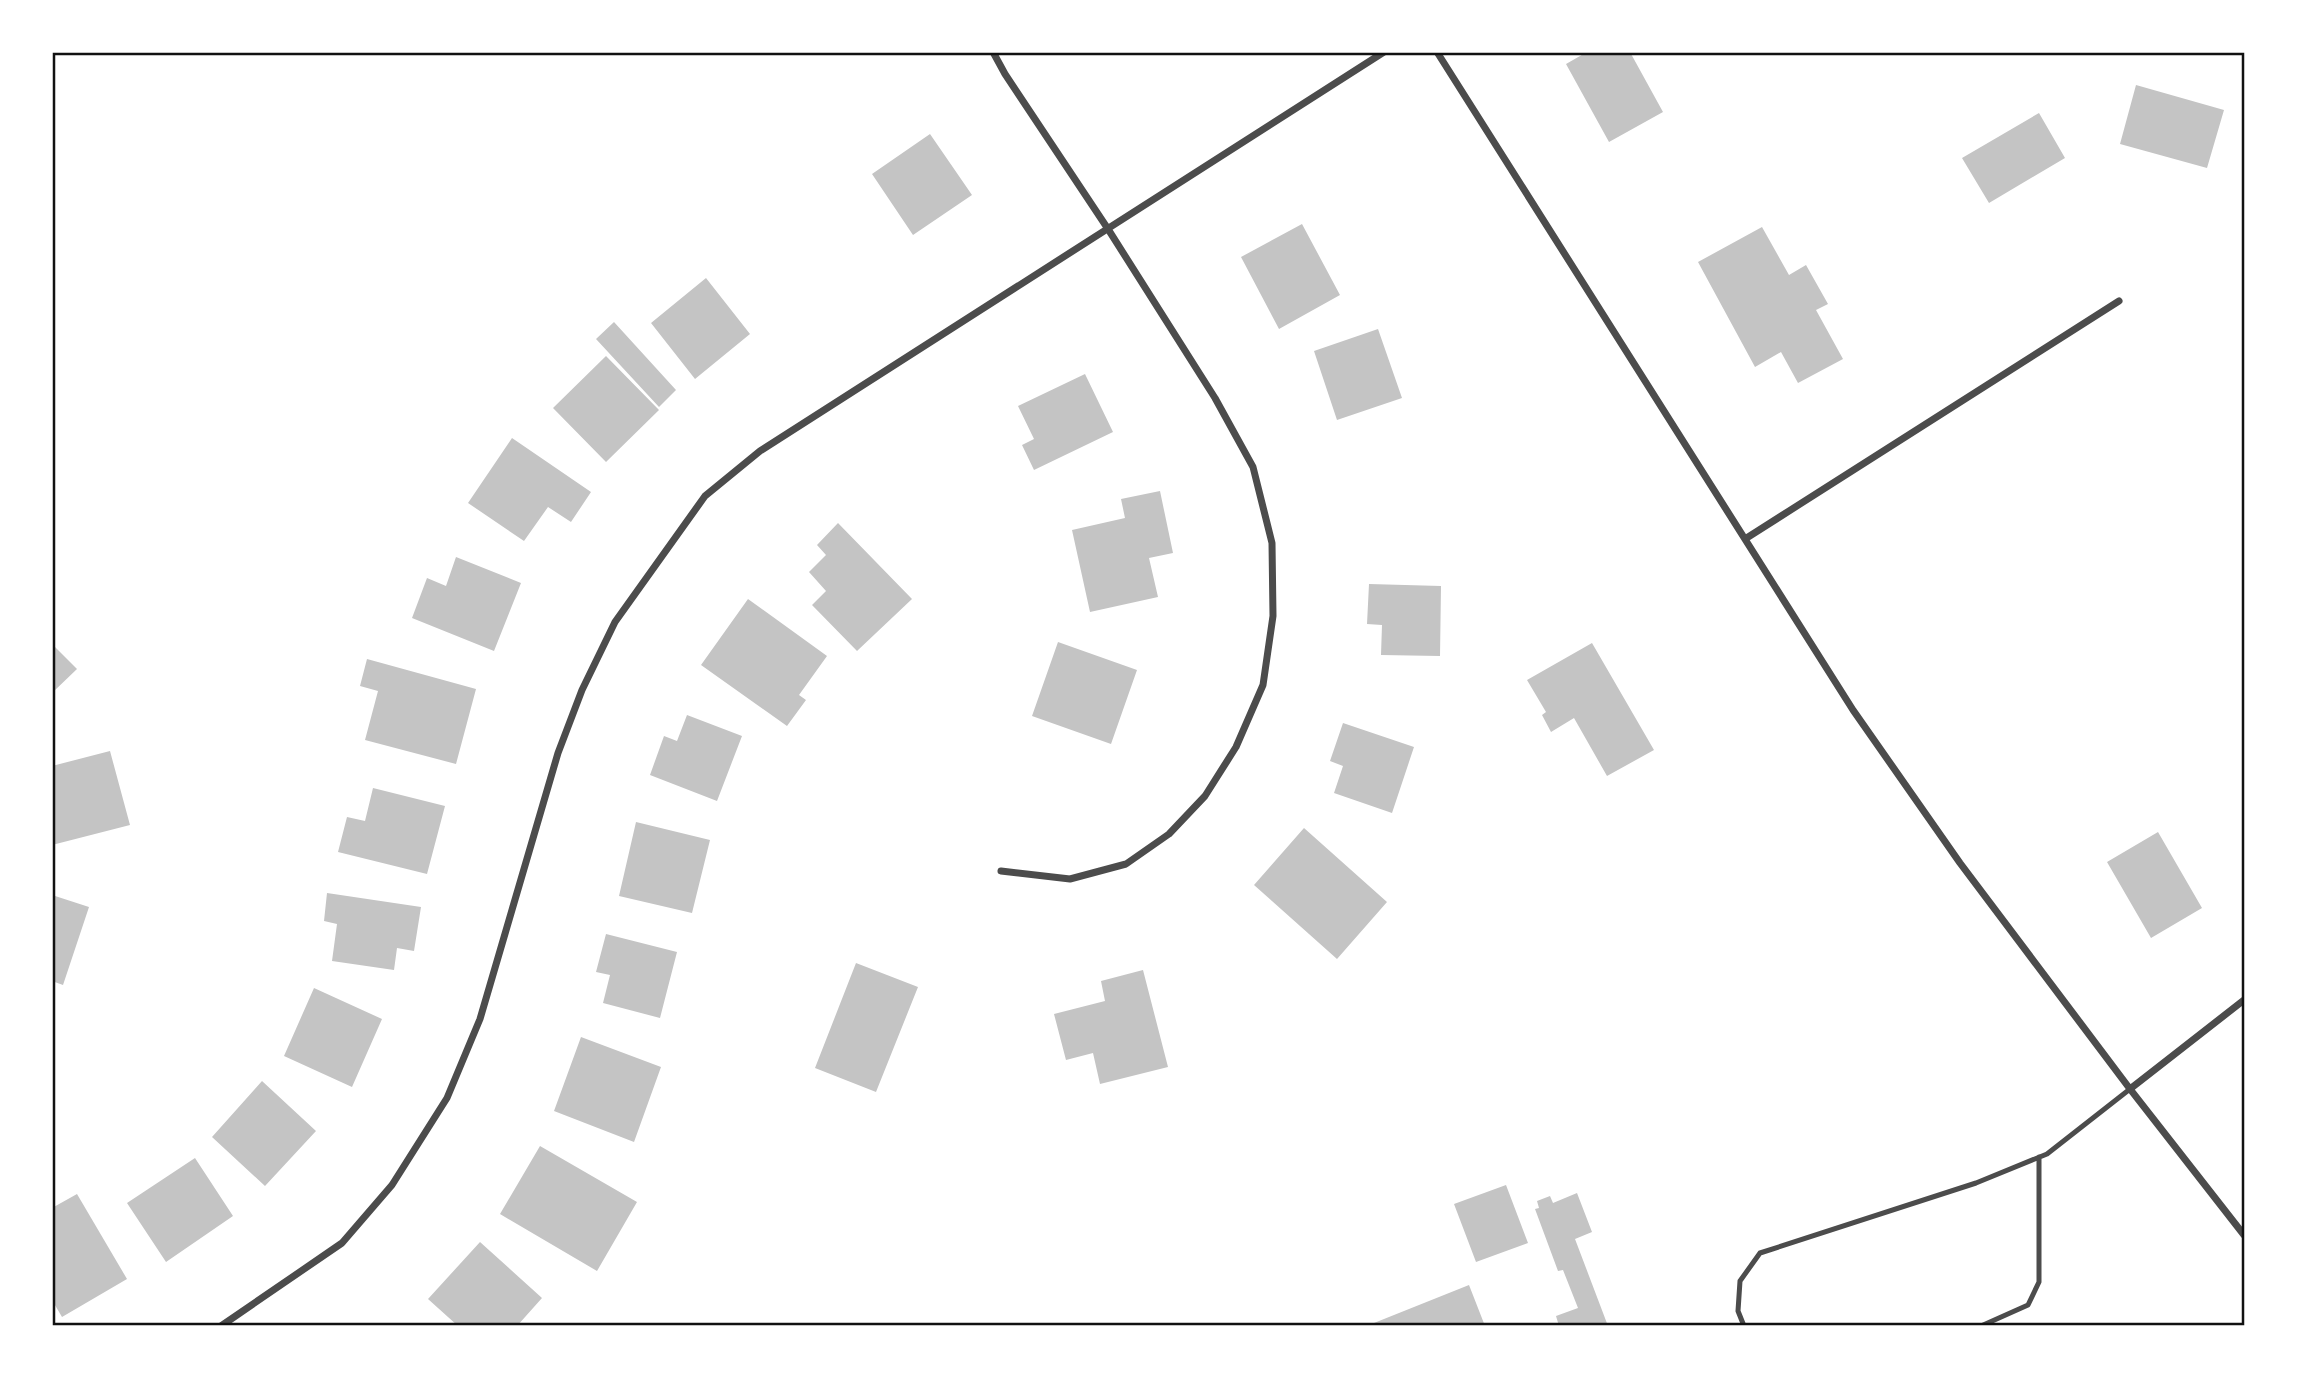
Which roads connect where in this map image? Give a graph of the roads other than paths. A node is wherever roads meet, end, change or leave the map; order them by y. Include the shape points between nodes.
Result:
1 (993, 52) edge
2 (1384, 52) edge
3 (1437, 52) edge
4 (1108, 229) junction
5 (2119, 301) dead end
6 (1745, 539) junction
7 (1001, 871) dead end
8 (2245, 1000) edge
9 (2130, 1089) junction
10 (2039, 1157) junction
11 (2245, 1235) edge
12 (221, 1325) edge
13 (1744, 1325) edge
14 (1981, 1325) edge

1 - 4 street
2 - 4 street
3 - 6 street
4 - 7 street via 1254,467 1272,544 1273,616 1263,685 1236,747 1205,796 1169,834 1126,864 1070,878
4 - 12 street via 760,451 705,496 615,622 582,690 558,753 480,1019 447,1098 392,1185 342,1243
5 - 6 street
6 - 9 street via 1876,743
8 - 9 street
9 - 10 lane
9 - 11 street
10 - 13 lane via 1976,1183 1760,1253 1740,1281 1738,1311
10 - 14 lane via 2039,1282 2028,1305

